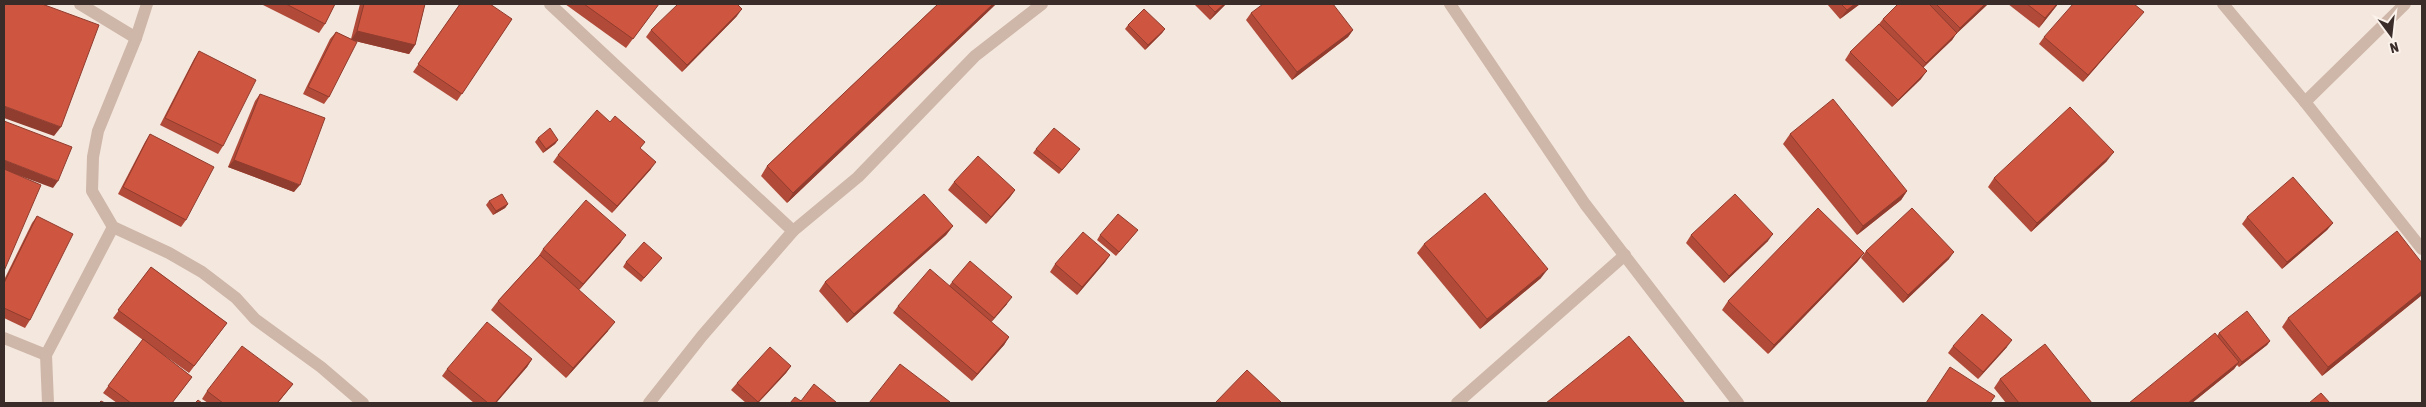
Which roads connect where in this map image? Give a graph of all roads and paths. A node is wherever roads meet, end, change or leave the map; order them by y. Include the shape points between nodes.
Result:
1 (80, 4) edge
2 (147, 4) edge
3 (550, 4) edge
4 (1042, 4) edge
5 (1450, 4) edge
6 (2223, 4) edge
7 (2405, 4) edge
8 (136, 38) junction
9 (2305, 102) junction
10 (112, 227) junction
11 (794, 230) junction
12 (2422, 249) edge
13 (1624, 255) junction
14 (4, 338) edge
15 (46, 355) junction
16 (48, 403) edge
17 (363, 403) edge
18 (649, 403) edge
19 (1457, 403) edge
20 (1738, 403) edge

1 - 8 street
2 - 8 street
3 - 11 street
4 - 11 street via 976,56 858,177
5 - 13 street via 1585,204
6 - 9 street
7 - 9 street
8 - 10 street via 98,131 93,157 92,192
9 - 12 street
10 - 15 street
10 - 17 street via 202,272 236,298 255,319 321,367
11 - 18 street
13 - 19 street
13 - 20 street
14 - 15 street
15 - 16 street

